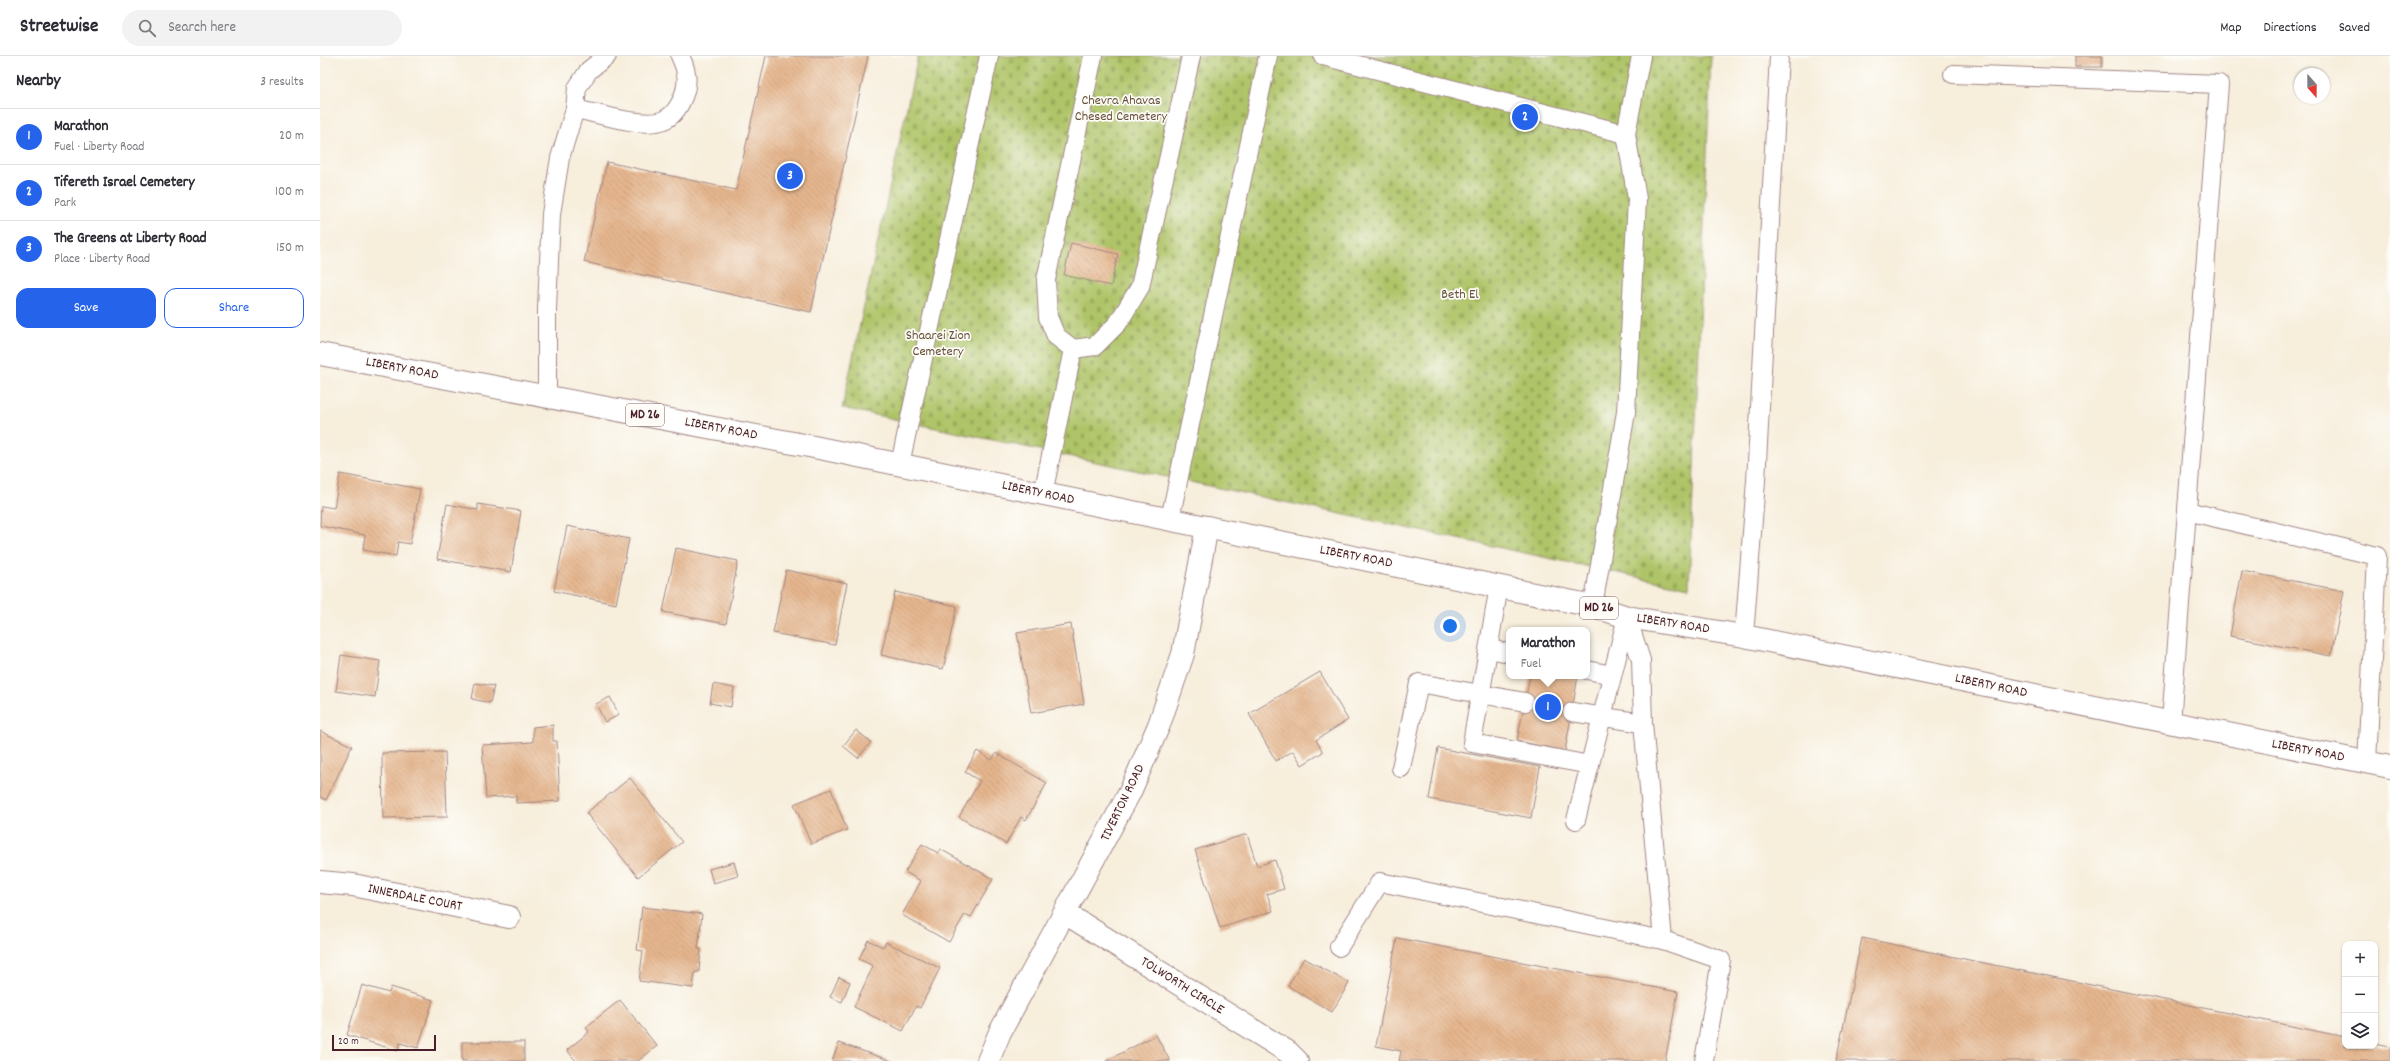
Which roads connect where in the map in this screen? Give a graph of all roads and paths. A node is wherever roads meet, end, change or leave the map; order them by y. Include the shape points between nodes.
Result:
1 (607, 56) edge
2 (680, 56) edge
3 (989, 56) edge
4 (1093, 56) edge
5 (1191, 56) edge
6 (1268, 56) edge
7 (1323, 56) edge
8 (1641, 56) edge
9 (1779, 56) edge
10 (1953, 74) dead end
11 (575, 109) junction
12 (1626, 134) junction
13 (1072, 349) junction
14 (320, 354) edge
15 (547, 396) junction
16 (900, 464) junction
17 (1043, 494) junction
18 (2187, 511) junction
19 (1170, 520) junction
20 (1207, 527) junction
21 (1499, 586) junction
22 (1593, 606) junction
23 (1627, 617) junction
24 (1744, 636) junction
25 (1489, 649) junction
26 (1506, 652) edge
27 (1590, 671) edge
28 (1612, 675) junction
29 (1480, 695) junction
30 (1525, 702) dead end
31 (1572, 712) dead end
32 (1603, 718) junction
33 (1644, 723) junction
34 (2171, 723) junction
35 (2367, 763) junction
36 (1590, 765) junction
37 (2390, 767) edge
38 (1401, 768) dead end
39 (1576, 820) dead end
40 (320, 882) edge
41 (1065, 914) junction
42 (509, 917) dead end
43 (1663, 940) junction
44 (1339, 947) dead end
45 (988, 1061) edge
46 (1297, 1061) edge
47 (1704, 1061) edge

1 - 11 lane via 589,70 578,88
2 - 11 lane via 687,72 686,91 680,105 664,120 649,123
3 - 16 lane
4 - 13 lane via 1046,280 1048,317 1056,336
5 - 13 lane via 1140,287 1118,323 1094,346
6 - 19 lane
7 - 12 lane
8 - 12 lane
9 - 24 lane via 1756,481
10 - 18 lane via 2219,84
11 - 15 lane via 560,158 551,214
12 - 22 lane via 1637,199 1626,412
13 - 17 lane
14 - 15 main road, LIBERTY ROAD / MD 26
15 - 16 main road, LIBERTY ROAD / MD 26
16 - 17 main road, LIBERTY ROAD / MD 26
17 - 19 main road, LIBERTY ROAD / MD 26
18 - 34 lane
18 - 35 lane via 2377,556
19 - 20 main road, LIBERTY ROAD / MD 26
20 - 21 main road, LIBERTY ROAD / MD 26
20 - 41 main road, TIVERTON ROAD via 1183,654 1159,725 1130,792
21 - 22 main road, LIBERTY ROAD / MD 26
21 - 25 lane
22 - 23 main road, LIBERTY ROAD / MD 26
23 - 24 main road, LIBERTY ROAD / MD 26
23 - 28 lane
23 - 33 lane via 1641,660
24 - 34 main road, LIBERTY ROAD / MD 26
25 - 26 lane
25 - 29 lane
27 - 28 lane
28 - 32 lane
29 - 30 lane
29 - 36 lane via 1472,743
29 - 38 lane via 1419,683
31 - 32 lane
32 - 33 lane
32 - 36 lane
33 - 43 lane
34 - 35 main road, LIBERTY ROAD / MD 26
35 - 37 main road, LIBERTY ROAD / MD 26
36 - 39 lane
40 - 42 main road, INNERDALE COURT via 353,885
41 - 45 main road, TIVERTON ROAD via 1000,1032
41 - 46 main road, TOLWORTH CIRCLE via 1288,1052
43 - 44 lane via 1380,882
43 - 47 lane via 1721,960

